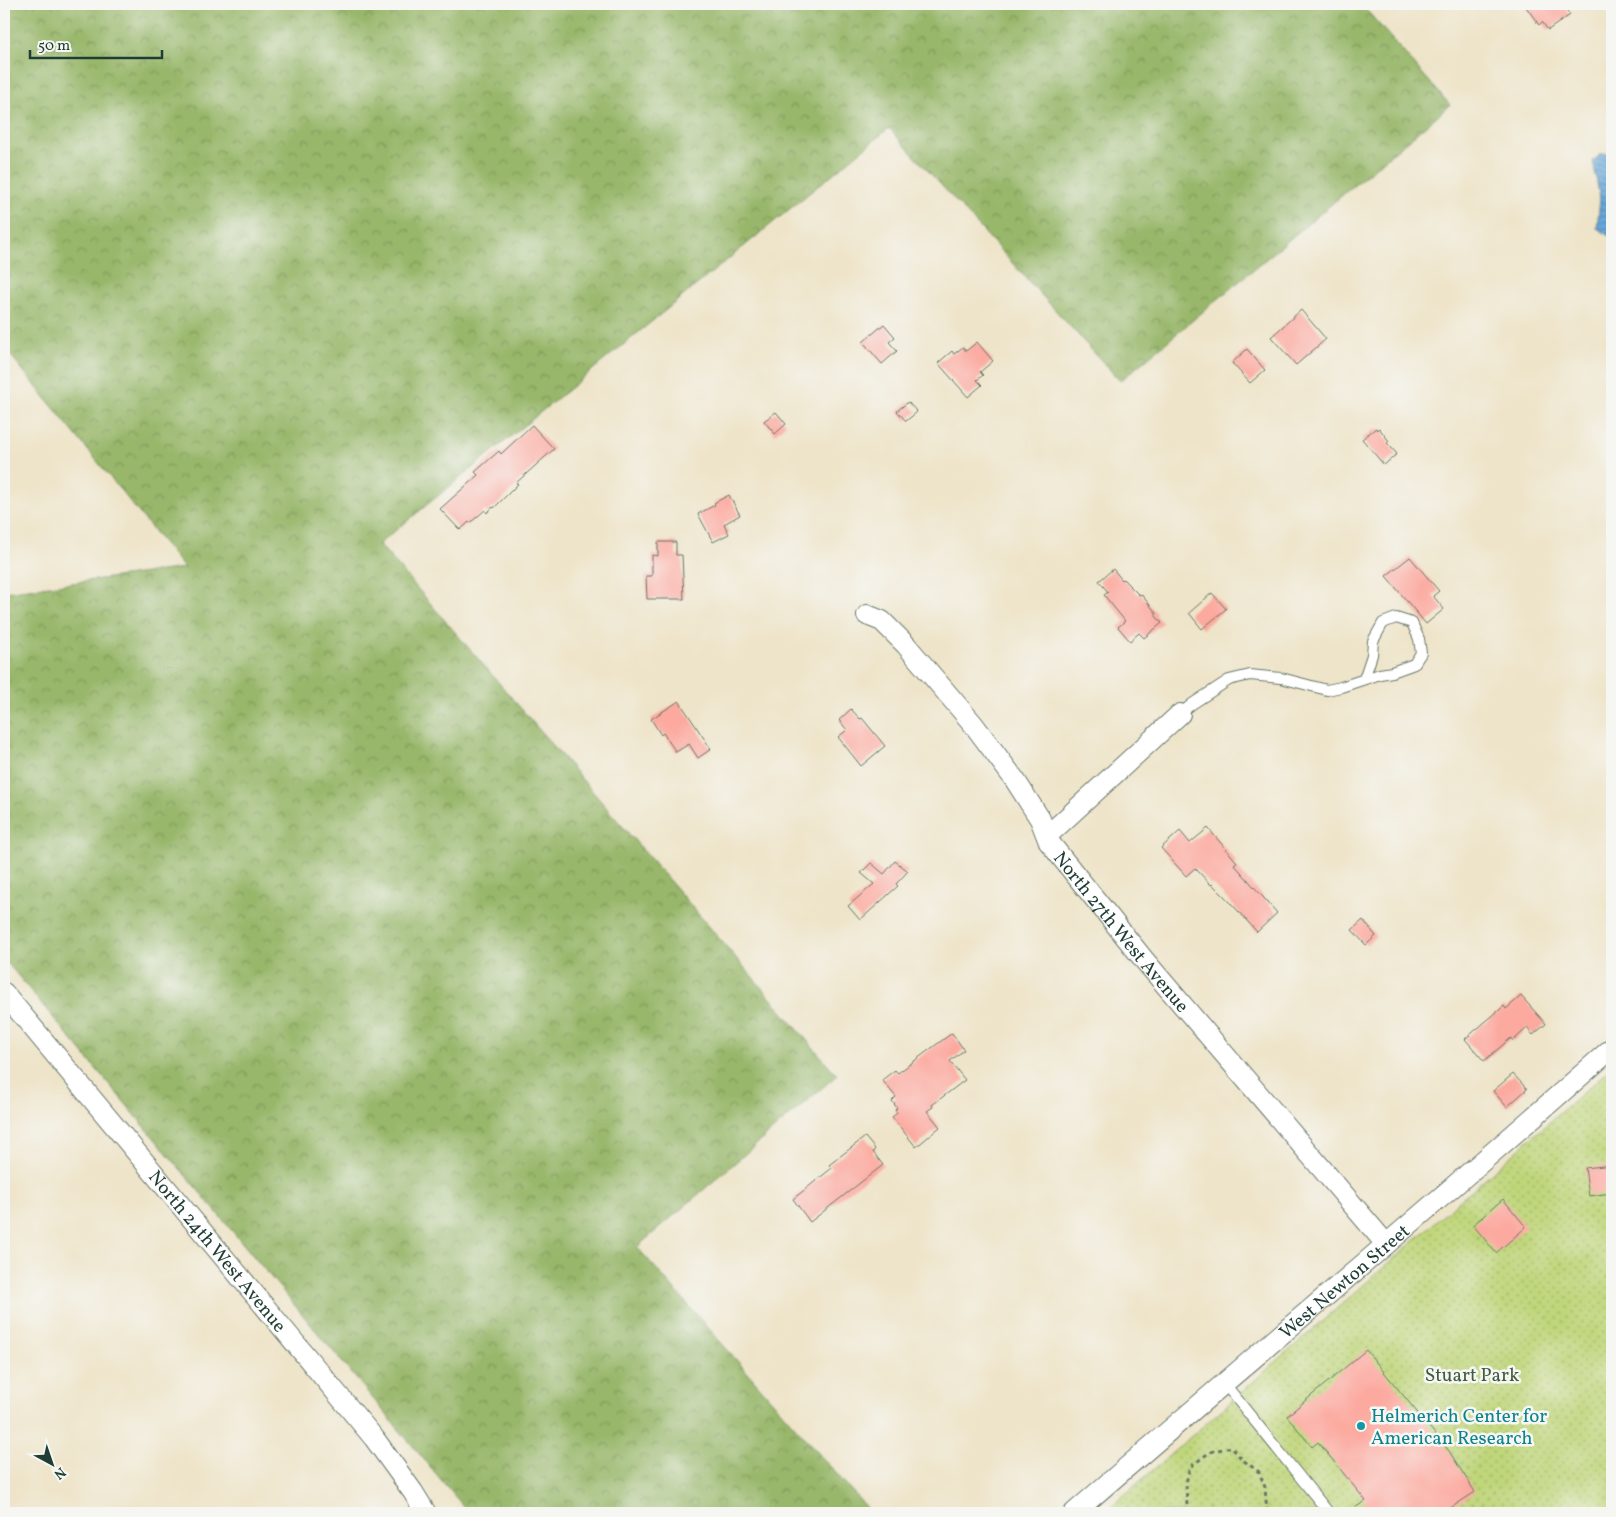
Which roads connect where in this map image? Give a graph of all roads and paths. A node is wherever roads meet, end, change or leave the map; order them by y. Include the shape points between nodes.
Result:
1 (866, 615) dead end
2 (1364, 679) junction
3 (1180, 714) joint
4 (1047, 836) junction
5 (4, 993) edge
6 (1612, 1048) edge
7 (1386, 1244) junction
8 (1224, 1382) junction
9 (426, 1513) edge
10 (1074, 1513) edge
11 (1186, 1513) edge
12 (1267, 1513) edge
13 (1329, 1513) edge

1 - 4 street, North 27th West Avenue via 882,621 900,639 974,725 1015,780
2 - 2 lane via 1414,664 1420,654 1419,639 1412,623 1396,618 1383,623 1373,642
2 - 3 lane via 1328,690 1280,678 1250,675 1228,680
3 - 4 street
4 - 7 street, North 27th West Avenue via 1145,961
5 - 9 street, North 24th West Avenue via 374,1438
6 - 7 street, West Newton Street
7 - 8 street, West Newton Street
8 - 10 street, West Newton Street
8 - 13 lane
11 - 12 path via 1186,1484 1190,1467 1210,1452 1231,1447 1259,1472 1265,1487

